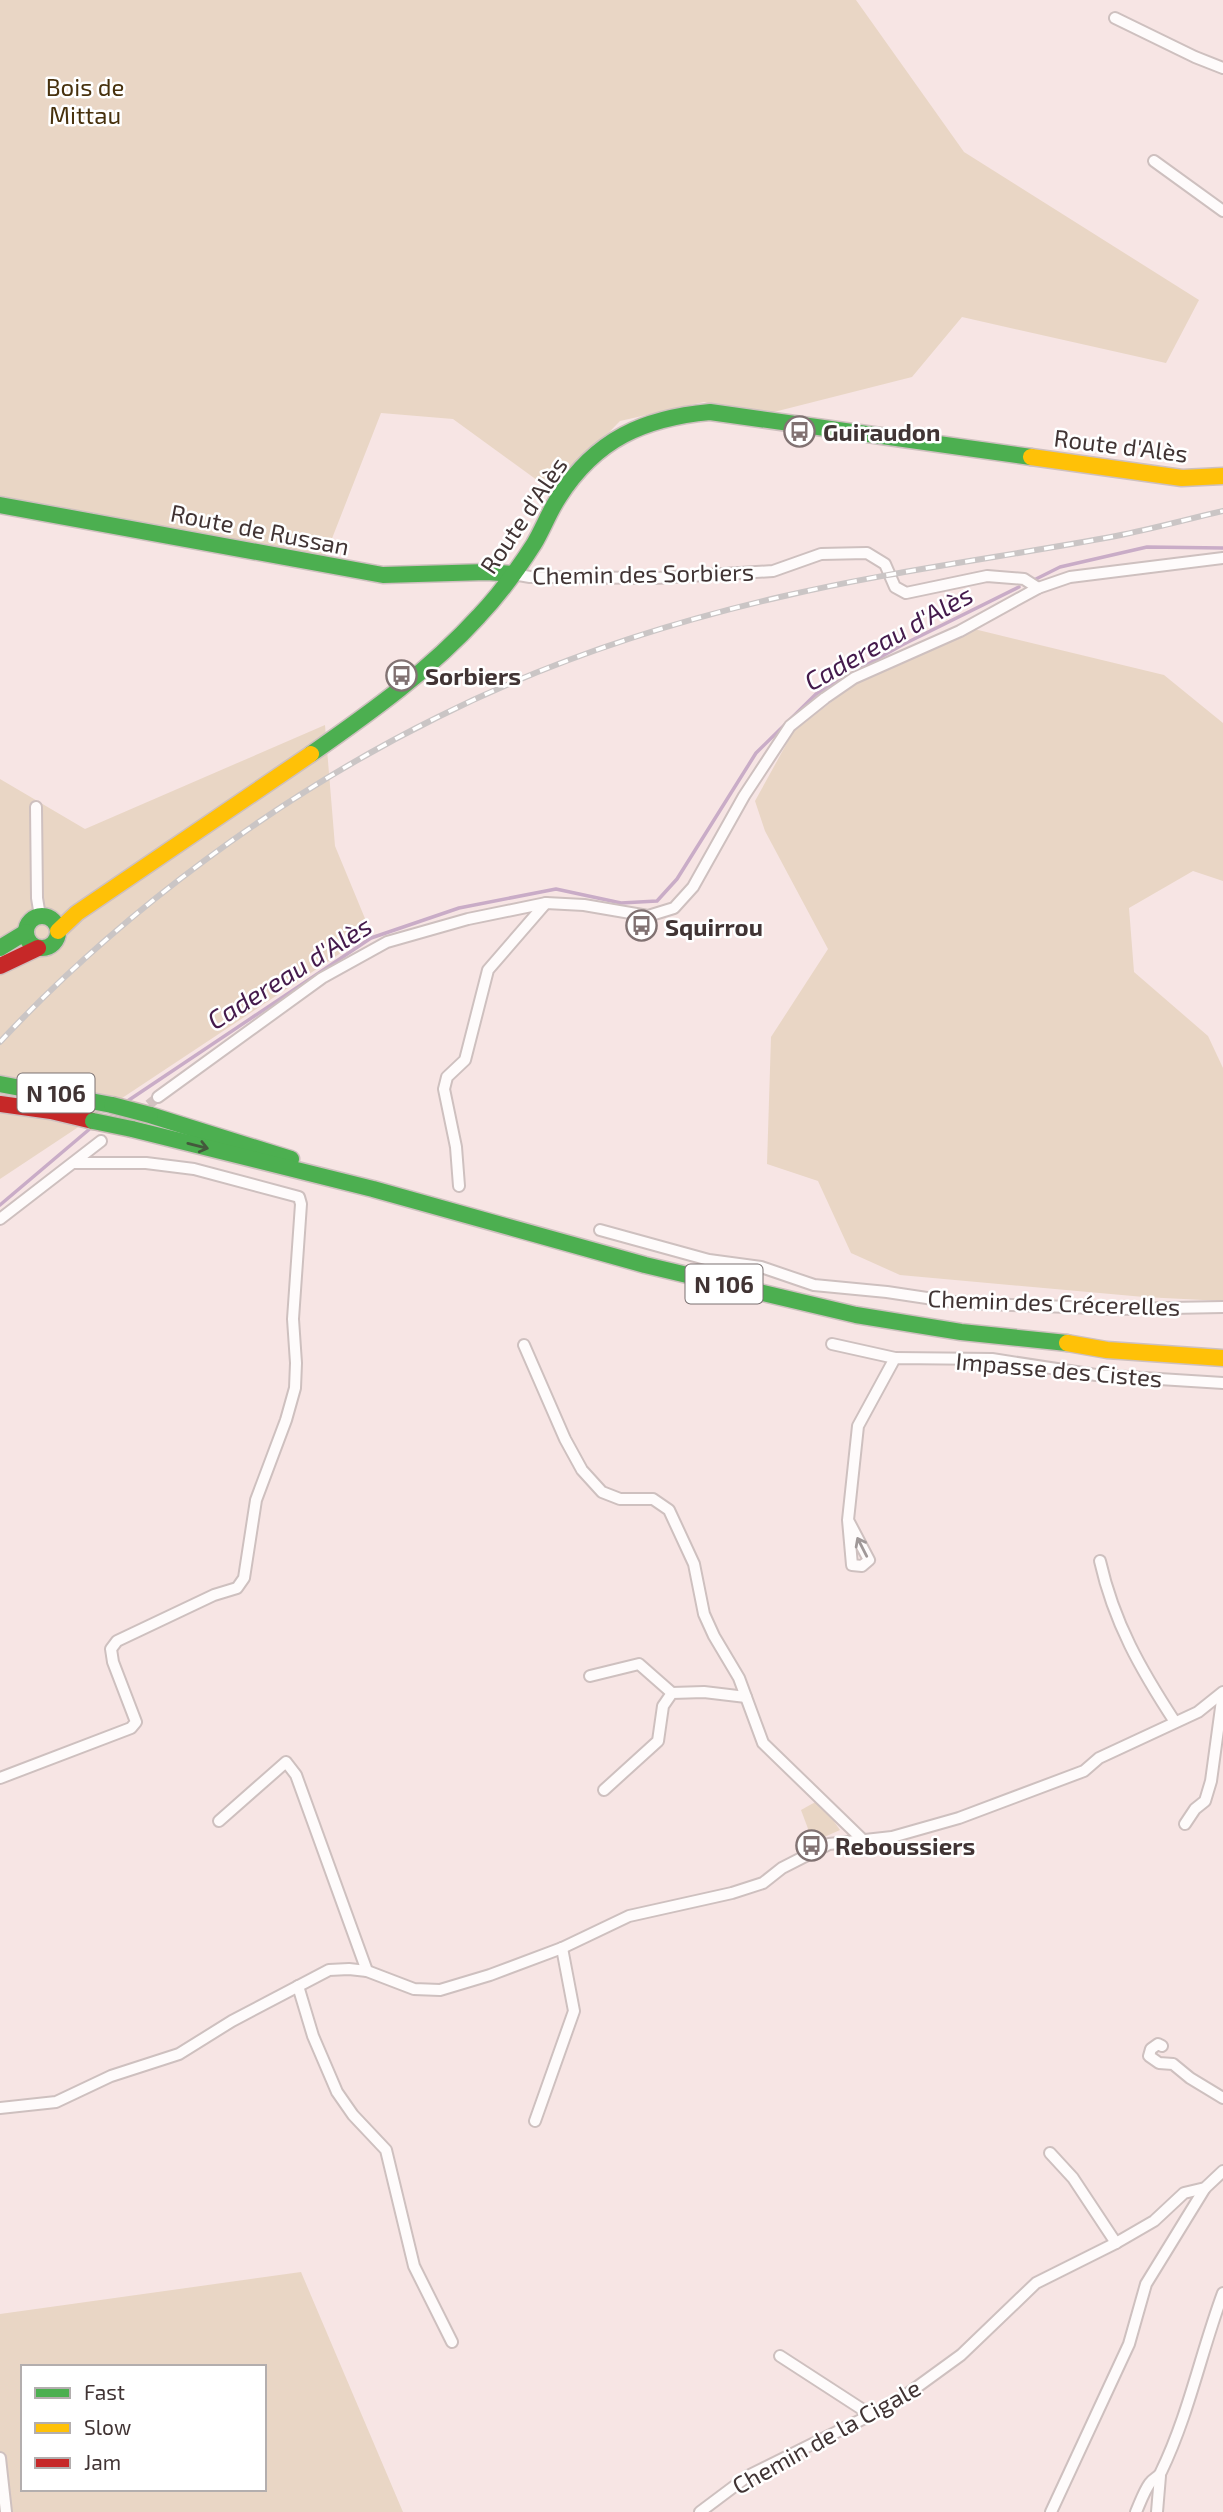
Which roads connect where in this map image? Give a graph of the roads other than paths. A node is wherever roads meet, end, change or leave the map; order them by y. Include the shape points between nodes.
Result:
1 (1115, 18) dead end
2 (1223, 68) edge
3 (1154, 161) dead end
4 (1223, 211) edge
5 (1223, 476) edge
6 (0, 505) edge
7 (1223, 558) edge
8 (513, 574) junction
9 (1038, 588) junction
10 (36, 807) dead end
11 (546, 903) junction
12 (50, 922) junction
13 (26, 932) junction
14 (0, 948) edge
15 (38, 948) junction
16 (0, 966) edge
17 (0, 1084) edge
18 (158, 1097) tunnel mouth
19 (0, 1104) edge
20 (102, 1141) dead end
21 (74, 1163) junction
22 (459, 1186) dead end
23 (373, 1189) junction
24 (0, 1219) edge
25 (600, 1230) dead end
26 (1223, 1307) edge
27 (832, 1344) dead end
28 (524, 1345) dead end
29 (1082, 1345) junction
30 (1223, 1347) edge
31 (895, 1358) junction
32 (1223, 1358) edge
33 (1223, 1383) edge
34 (848, 1520) dead end
35 (1100, 1561) dead end
36 (590, 1676) dead end
37 (1223, 1692) edge
38 (672, 1693) junction
39 (746, 1697) junction
40 (1175, 1722) junction
41 (0, 1778) edge
42 (604, 1790) dead end
43 (219, 1821) dead end
44 (1185, 1824) dead end
45 (863, 1840) junction
46 (562, 1948) junction
47 (367, 1971) junction
48 (298, 1986) junction
49 (1162, 2046) dead end
50 (1223, 2098) edge
51 (0, 2108) edge
52 (535, 2121) dead end
53 (1050, 2153) dead end
54 (1223, 2171) edge
55 (1205, 2188) junction
56 (1116, 2243) junction
57 (1223, 2293) edge
58 (452, 2342) dead end
59 (780, 2356) dead end
60 (871, 2414) junction
61 (0, 2458) edge
62 (1160, 2476) junction
63 (6, 2512) edge
64 (700, 2512) edge
65 (1051, 2512) edge
66 (1136, 2512) edge
67 (1157, 2512) edge

1 - 2 street
3 - 4 street
5 - 8 main road, Route d'Alès via 1182,478 710,412 681,413 639,425 583,466 560,495
6 - 8 main road, Route de Russan via 383,575
7 - 9 street via 1070,577
8 - 9 street, Chemin des Sorbiers via 656,578 773,571 821,554 867,553 885,564 895,587 906,593 987,576 1024,579
8 - 12 main road, Route d'Alès via 470,626 416,677 77,912
9 - 11 street via 960,631 854,678 790,726 693,887 674,908 638,916
10 - 12 street via 37,898
11 - 18 street via 387,942 322,978
11 - 22 street via 488,970 465,1060 447,1077 444,1089
12 - 13 main road via 28,923
12 - 15 main road via 52,945
13 - 14 main road
13 - 15 main road via 29,942
15 - 16 main road
17 - 23 main road, N 106, bridge via 150,1115
19 -> 23 main road, N 106, bridge via 132,1129
20 - 21 street
21 - 24 street
21 - 41 street via 146,1163 194,1169 297,1194 301,1204 293,1319 295,1388 256,1500 244,1578 237,1588 117,1641 111,1649 136,1722 131,1728
23 - 29 main road, N 106 via 645,1265 815,1306 937,1329
25 - 26 street, Chemin des Crécerelles via 709,1260 761,1267 814,1285 960,1303 1119,1309
27 - 31 street, Impasse des Cistes
28 - 39 street via 582,1470 602,1492 620,1499 653,1499 669,1510 694,1564 704,1614
29 - 30 main road, N 106
29 - 32 main road, N 106
31 - 33 street, Impasse des Cistes via 992,1359 1096,1375
31 - 34 street via 858,1426
35 - 40 street via 1128,1645
36 - 38 street via 639,1664
37 - 40 street via 1198,1712
37 - 44 street via 1211,1781 1205,1801
38 - 39 street
38 - 42 street via 663,1706 659,1741
39 - 45 street via 763,1743
40 - 45 street via 1099,1758 1084,1772 960,1818
43 - 47 street via 286,1762 296,1775
45 - 46 street via 830,1844 763,1883 629,1916
46 - 47 street via 440,1990 414,1989
46 - 52 street via 574,2011
47 - 48 street via 329,1970
48 - 51 street via 179,2054 111,2076 56,2102
48 - 58 street via 337,2092 386,2150 414,2266
49 - 50 street via 1151,2049 1149,2056 1173,2064
53 - 56 street via 1073,2178
54 - 55 street, Chemin de la Cigale
55 - 56 street, Chemin de la Cigale via 1184,2193 1154,2221
55 - 65 street via 1146,2284 1129,2344
56 - 60 street, Chemin de la Cigale via 1036,2283 961,2355 895,2403
57 - 62 street via 1192,2395
59 - 60 street
60 - 64 street, Chemin de la Cigale via 748,2476
61 - 63 street
62 - 66 street via 1152,2481
62 - 67 street

